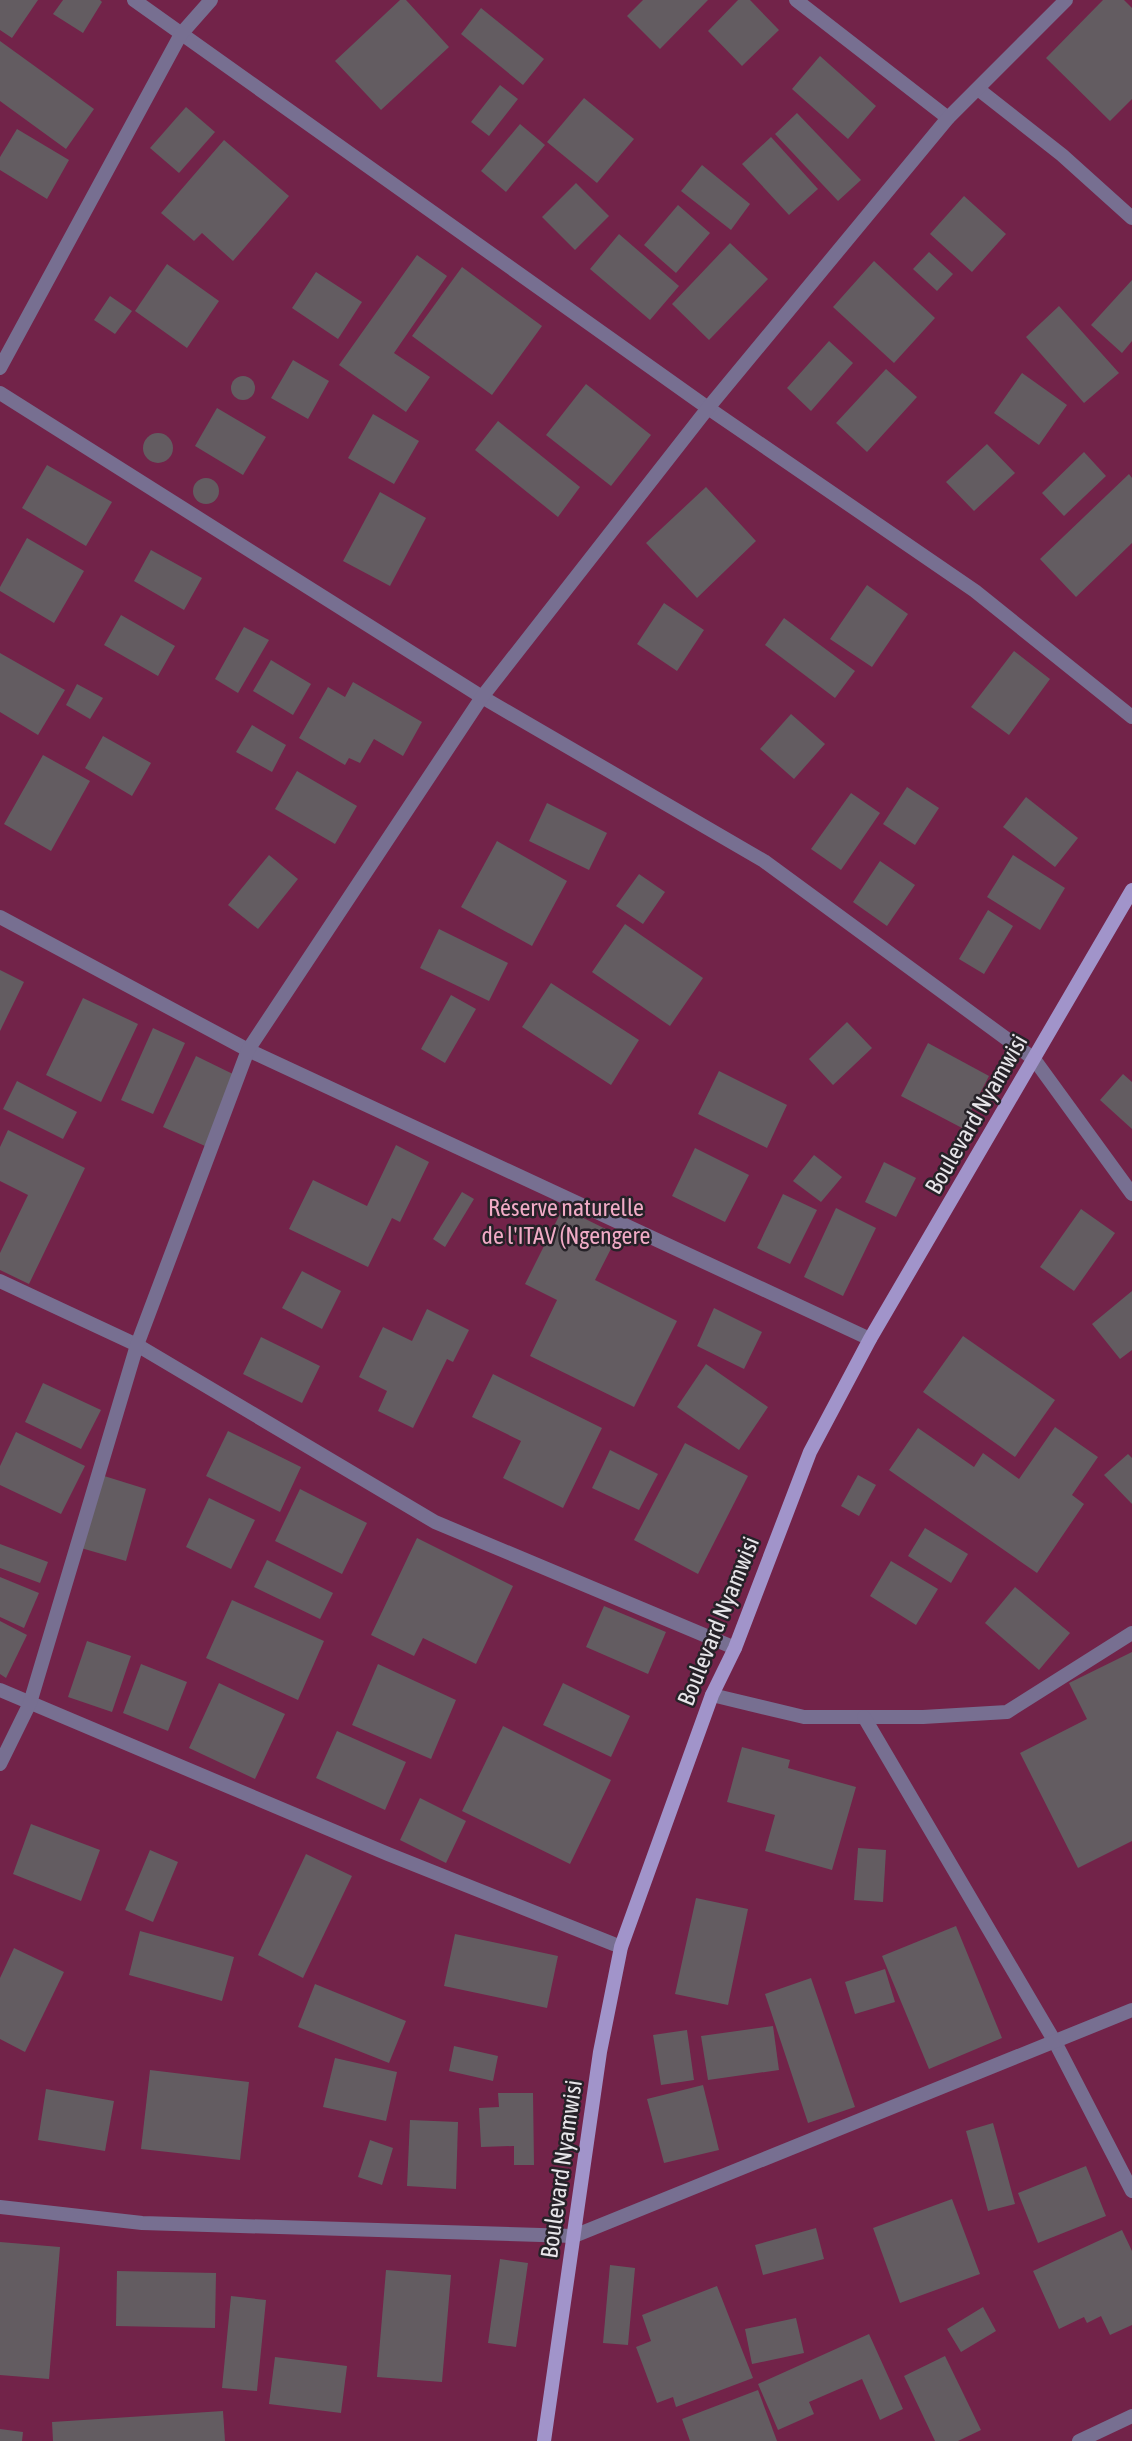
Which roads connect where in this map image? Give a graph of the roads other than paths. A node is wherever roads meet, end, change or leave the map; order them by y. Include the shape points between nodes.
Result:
1 (134, 0) edge
2 (211, 0) edge
3 (796, 0) edge
4 (1066, 0) edge
5 (181, 34) junction
6 (978, 89) junction
7 (948, 118) junction
8 (1132, 218) edge
9 (0, 368) edge
10 (0, 393) edge
11 (708, 408) junction
12 (482, 697) junction
13 (1132, 717) edge
14 (1132, 890) edge
15 (0, 917) edge
16 (248, 1050) junction
17 (1034, 1059) junction
18 (1132, 1194) edge
19 (0, 1281) edge
20 (870, 1339) junction
21 (137, 1345) junction
22 (1132, 1633) edge
23 (735, 1648) junction
24 (0, 1690) edge
25 (712, 1695) junction
26 (30, 1703) junction
27 (864, 1717) junction
28 (0, 1764) edge
29 (621, 1947) junction
30 (1132, 2010) edge
31 (1055, 2042) junction
32 (1132, 2190) edge
33 (0, 2207) edge
34 (574, 2236) junction
35 (1132, 2416) edge
36 (544, 2441) edge
37 (1079, 2441) edge

1 - 5 street
2 - 5 street
3 - 7 street
4 - 6 street
5 - 9 street
5 - 11 street
6 - 7 street
6 - 8 street
7 - 11 street
10 - 12 street
11 - 12 street
11 - 13 street via 975,591
12 - 16 street
12 - 17 street via 764,861
14 - 17 main road, Boulevard Nyamwisi
15 - 16 street
16 - 20 street
16 - 21 street
17 - 18 street
17 - 20 main road, Boulevard Nyamwisi
19 - 21 street
20 - 23 main road, Boulevard Nyamwisi via 810,1452
21 - 23 street via 435,1522
21 - 26 street
22 - 27 street via 1007,1712
23 - 25 main road, Boulevard Nyamwisi
24 - 26 street
25 - 27 street via 804,1717
25 - 29 main road, Boulevard Nyamwisi
26 - 28 street
26 - 29 street
27 - 31 street
29 - 34 main road, Boulevard Nyamwisi via 600,2052
30 - 31 street
31 - 32 street
31 - 34 street
33 - 34 street via 142,2224
34 - 36 main road, Boulevard Nyamwisi
35 - 37 street

